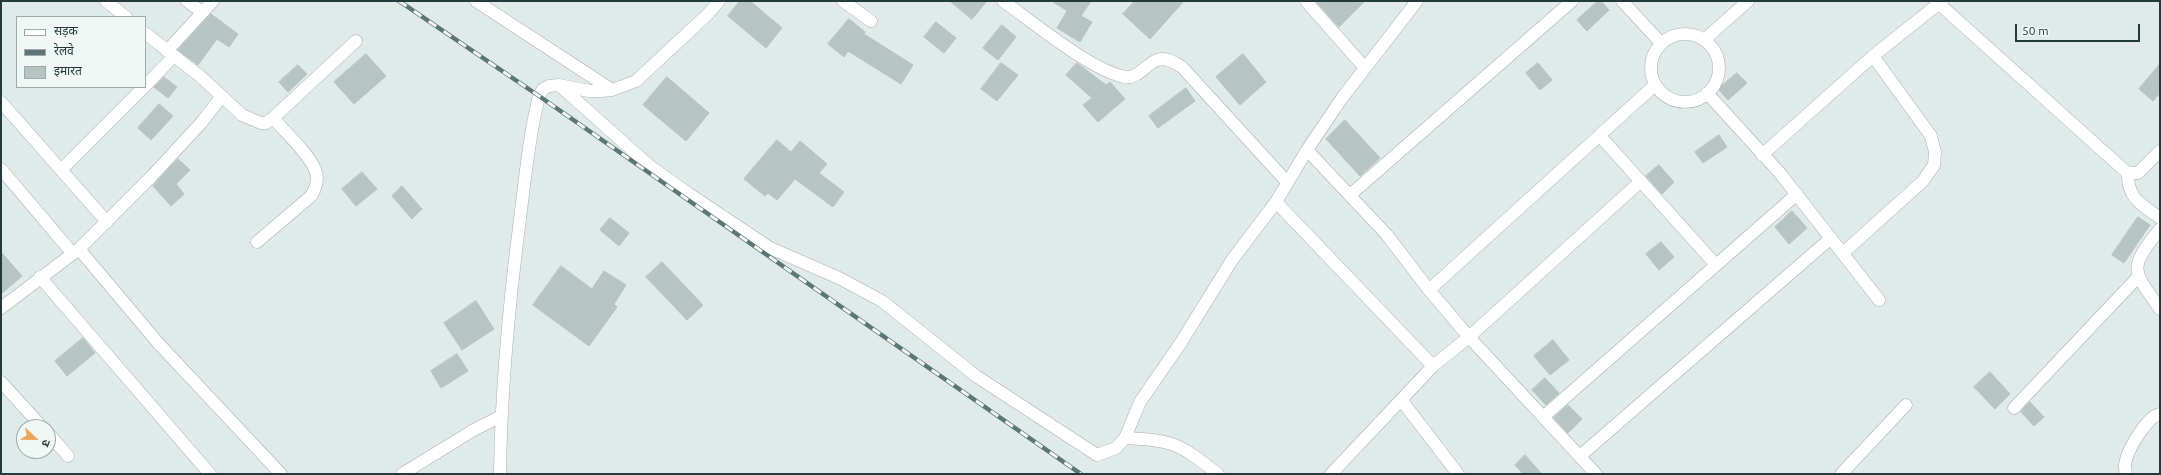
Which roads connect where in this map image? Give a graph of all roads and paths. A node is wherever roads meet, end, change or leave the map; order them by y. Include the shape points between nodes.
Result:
1 (106, 1) edge
2 (187, 1) edge
3 (213, 1) edge
4 (476, 1) edge
5 (719, 1) edge
6 (843, 1) edge
7 (1003, 1) edge
8 (1306, 1) edge
9 (1417, 1) edge
10 (1572, 1) edge
11 (1622, 1) edge
12 (1748, 1) edge
13 (1939, 2) edge
14 (202, 12) junction
15 (125, 16) edge
16 (871, 21) dead end
17 (146, 34) edge
18 (1704, 40) junction
19 (356, 41) dead end
20 (1661, 43) junction
21 (171, 53) junction
22 (1873, 56) junction
23 (1365, 68) junction
24 (559, 85) junction
25 (1655, 85) junction
26 (146, 86) edge
27 (144, 88) edge
28 (612, 90) junction
29 (1707, 93) junction
30 (222, 96) junction
31 (1, 102) edge
32 (273, 118) junction
33 (1600, 136) junction
34 (1307, 150) junction
35 (2160, 151) edge
36 (1762, 155) junction
37 (1, 169) edge
38 (61, 170) junction
39 (2128, 173) junction
40 (1641, 181) junction
41 (1287, 182) junction
42 (1797, 194) junction
43 (1350, 195) junction
44 (1276, 202) junction
45 (2160, 218) edge
46 (107, 222) junction
47 (2160, 229) edge
48 (1831, 238) junction
49 (257, 242) dead end
50 (76, 252) junction
51 (1843, 253) junction
52 (1716, 265) junction
53 (40, 277) junction
54 (2138, 277) junction
55 (1429, 290) junction
56 (1879, 300) dead end
57 (1, 308) edge
58 (2160, 309) edge
59 (1469, 336) junction
60 (1433, 366) junction
61 (1, 382) edge
62 (1402, 401) junction
63 (1906, 405) dead end
64 (2014, 408) dead end
65 (2160, 414) edge
66 (500, 416) junction
67 (1543, 417) junction
68 (35, 419) edge
69 (1125, 438) junction
70 (56, 442) edge
71 (68, 456) dead end
72 (1580, 456) junction
73 (210, 474) edge
74 (281, 474) edge
75 (402, 474) edge
76 (500, 474) edge
77 (1218, 474) edge
78 (1331, 474) edge
79 (1458, 474) edge
80 (1596, 474) edge
81 (1841, 474) edge
82 (2126, 474) edge

1 - 15 street
2 - 14 street
3 - 14 street
4 - 28 street
5 - 28 street via 646,73 636,81
6 - 16 street
7 - 41 street via 1110,73 1127,77 1137,74 1149,63 1159,59 1168,60 1182,67
8 - 23 street
9 - 23 street
10 - 43 street
11 - 20 street
12 - 18 street
13 - 22 street
13 - 39 street
14 - 21 street
17 - 21 street
18 - 20 street via 1694,35 1682,34
18 - 29 street via 1712,48 1719,69 1717,80
19 - 32 street
20 - 25 street via 1654,53 1651,64 1651,75
21 - 26 street
21 - 30 street
22 - 36 street
22 - 51 street via 1931,136 1935,152 1934,165 1923,182
23 - 34 street
24 - 28 street via 589,91
24 - 66 street via 543,89 537,105 508,310
24 - 69 street via 651,167 700,202 770,248 839,278 882,301 976,376 1096,455 1116,448
25 - 29 street via 1667,97 1682,102 1693,101
25 - 33 street
27 - 38 street
29 - 36 street
30 - 32 street via 242,115 266,123
30 - 46 street via 196,128
31 - 38 street
32 - 49 street via 316,170 317,180 312,196
33 - 40 street
33 - 55 street
34 - 41 street
34 - 43 street
35 - 39 street via 2138,173
36 - 42 street
37 - 50 street
38 - 46 street
39 - 45 street via 2132,195
40 - 52 street
40 - 59 street
41 - 44 street
42 - 48 street
42 - 52 street
43 - 55 street via 1386,235
44 - 60 street
44 - 69 street via 1232,260 1180,344 1149,386 1133,414
46 - 50 street
47 - 54 street via 2140,258 2136,268
48 - 51 street
48 - 72 street
50 - 53 street
50 - 74 street
51 - 56 street
52 - 67 street
53 - 57 street
53 - 73 street
54 - 58 street
54 - 64 street
55 - 59 street
59 - 60 street
59 - 67 street
60 - 62 street
61 - 68 street
62 - 78 street
62 - 79 street
63 - 81 street
65 - 82 street via 2148,422 2136,440 2125,465
66 - 75 street
66 - 76 street
67 - 72 street
69 - 77 street via 1158,440 1174,444 1188,450
70 - 71 street
72 - 80 street

